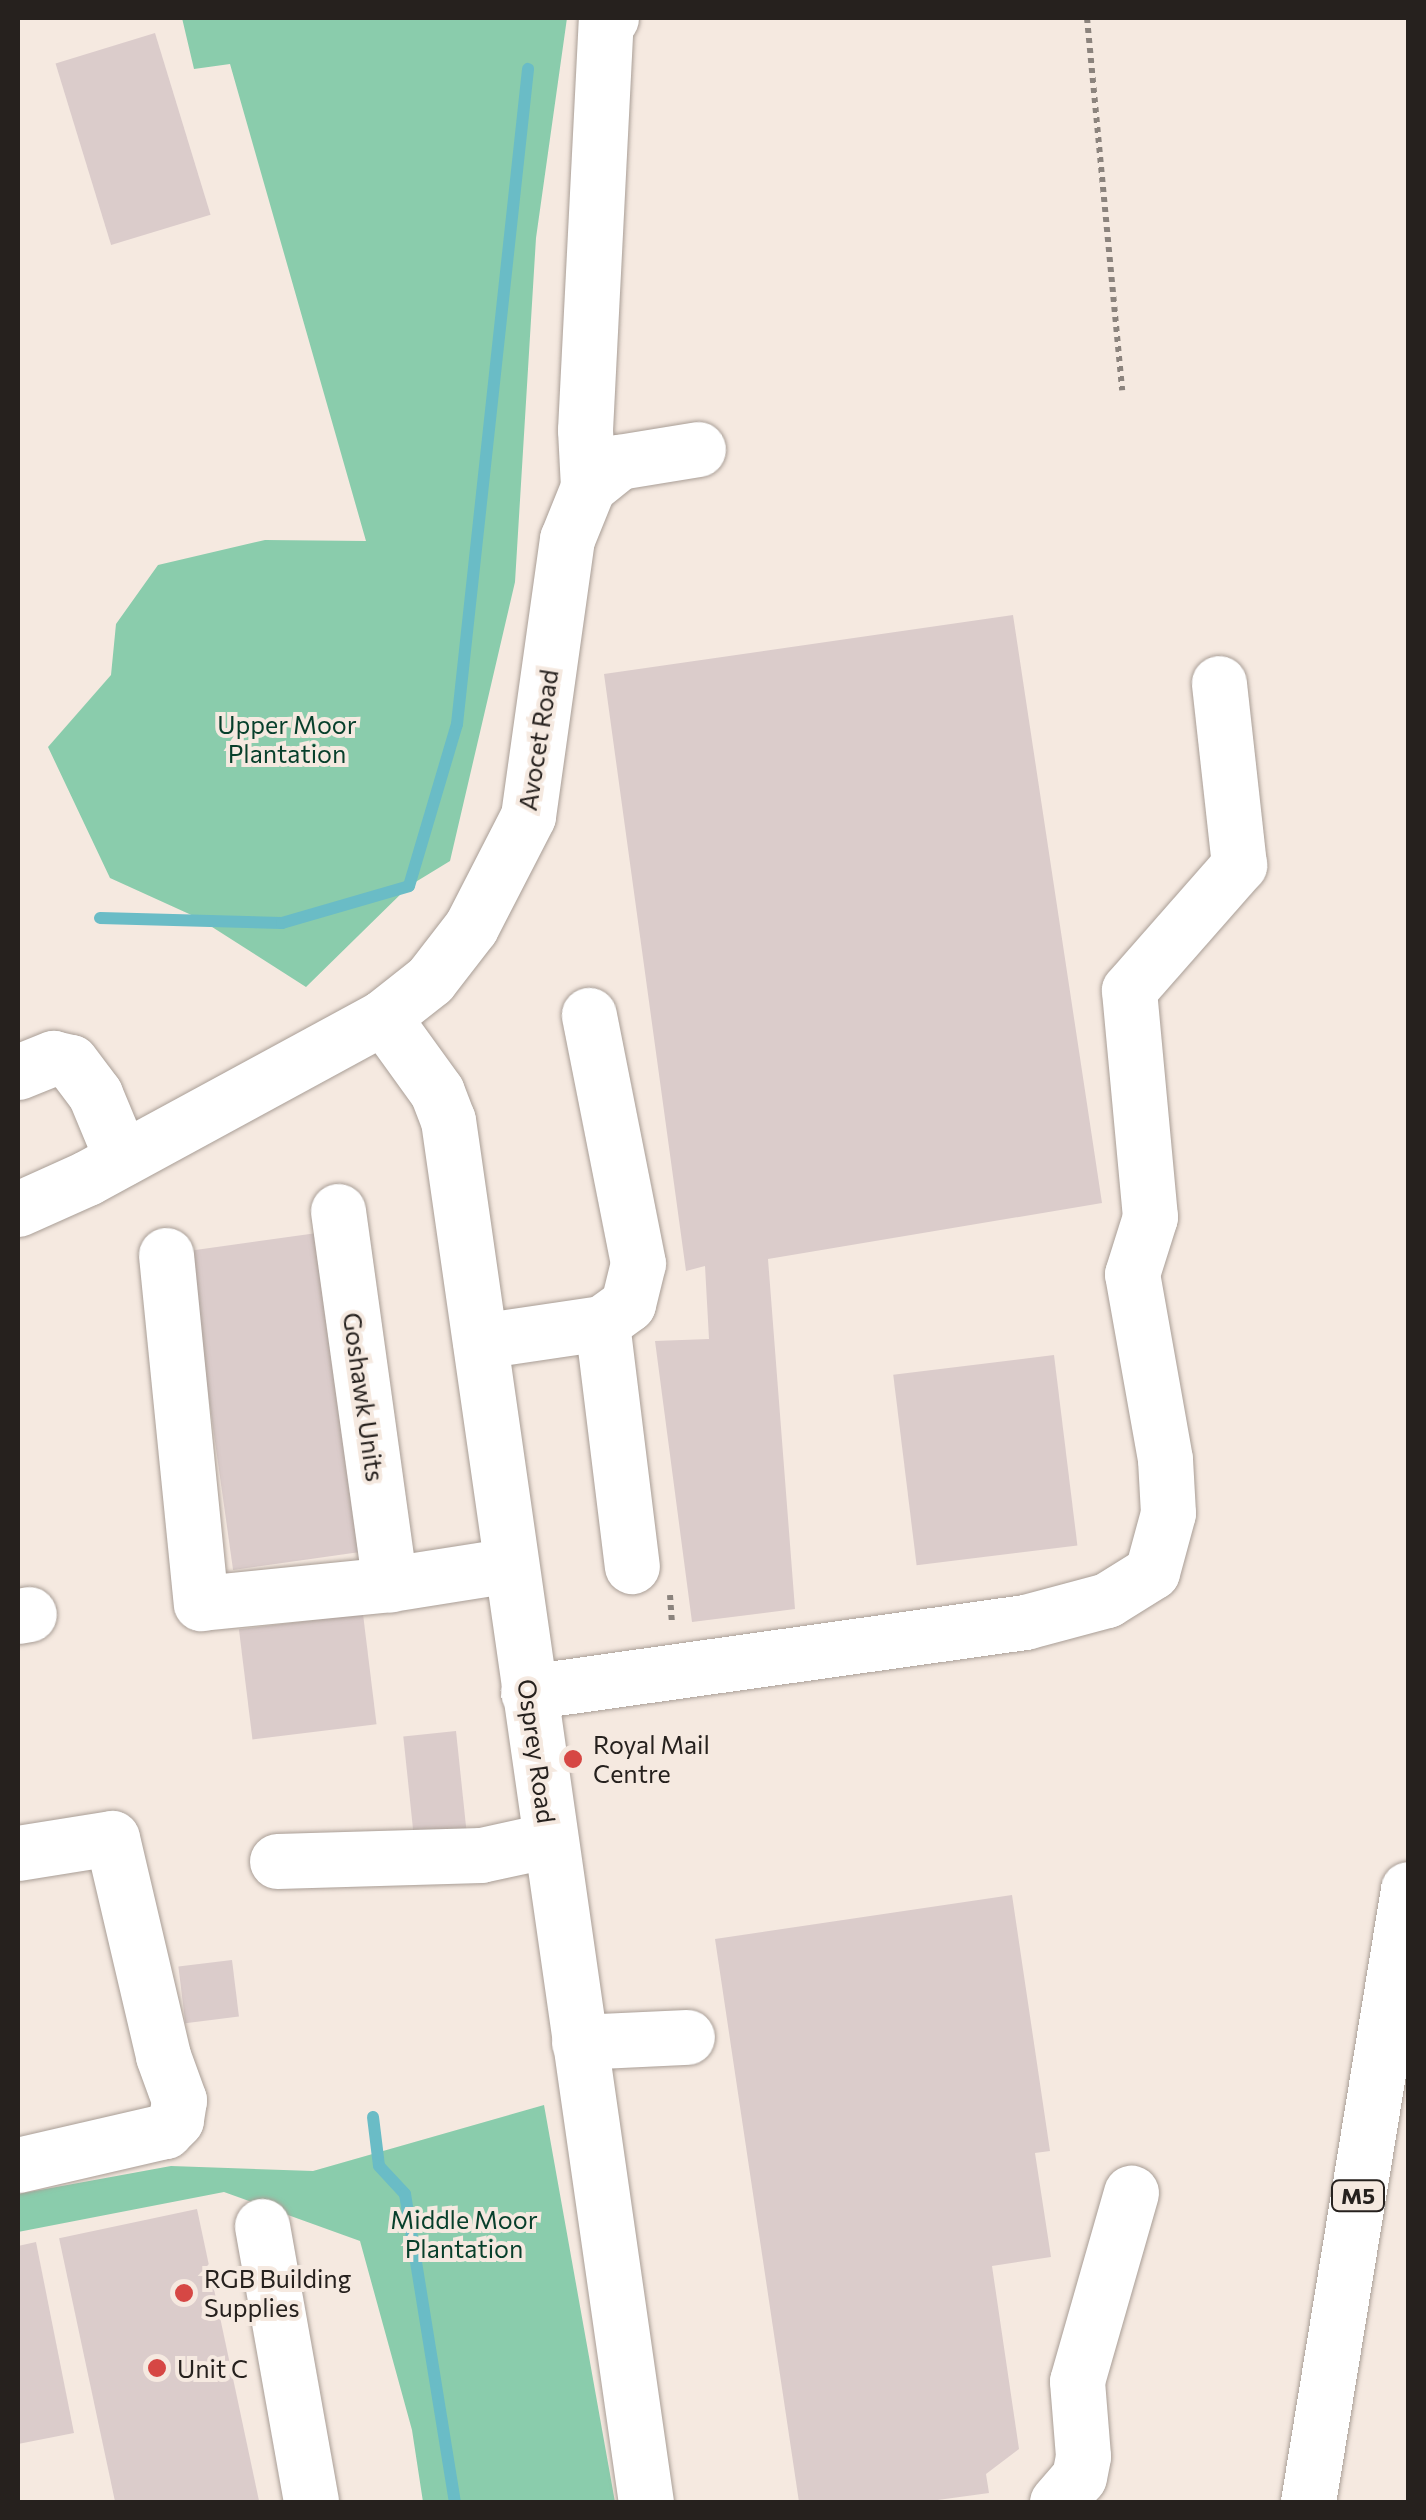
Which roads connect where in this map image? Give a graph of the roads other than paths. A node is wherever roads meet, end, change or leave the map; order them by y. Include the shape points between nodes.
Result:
1 (610, 18) edge
2 (698, 449) dead end
3 (588, 487) junction
4 (1219, 682) dead end
5 (589, 1015) dead end
6 (383, 1018) junction
7 (18, 1072) edge
8 (122, 1160) junction
9 (18, 1208) edge
10 (338, 1211) dead end
11 (166, 1255) dead end
12 (602, 1323) junction
13 (480, 1340) junction
14 (510, 1565) junction
15 (632, 1566) road end
16 (390, 1584) junction
17 (528, 1692) junction
18 (550, 1840) junction
19 (18, 1853) edge
20 (278, 1861) dead end
21 (1408, 1889) edge
22 (687, 2037) dead end
23 (579, 2042) junction
24 (18, 2165) edge
25 (1131, 2192) dead end
26 (262, 2226) dead end
27 (311, 2502) edge
28 (646, 2502) edge
29 (1058, 2502) edge
30 (1308, 2502) edge

1 - 3 main road via 585,430
2 - 3 main road via 619,462
3 - 6 main road, Avocet Road via 567,539 528,816 471,926 430,980
4 - 17 main road via 1239,865 1129,990 1150,1217 1132,1274 1168,1513 1152,1572 1107,1600 1024,1622
5 - 12 main road via 638,1263 628,1304
6 - 8 main road, Avocet Road
6 - 13 main road, Osprey Road via 437,1092 448,1120
7 - 8 main road via 53,1058 71,1062 95,1094
8 - 9 main road, Avocet Road
10 - 16 main road, Goshawk Units
11 - 16 main road via 201,1603
12 - 13 main road
12 - 15 main road
13 - 14 main road, Osprey Road
14 - 16 main road
14 - 17 main road, Osprey Road
17 - 18 main road, Osprey Road
18 - 20 main road via 481,1855
18 - 23 main road, Osprey Road
19 - 24 main road via 112,1838 179,2100 176,2120 164,2131
21 - 30 main road, M5
22 - 23 main road
23 - 28 main road, Osprey Road
25 - 29 main road via 1077,2381 1079,2477
26 - 27 main road

